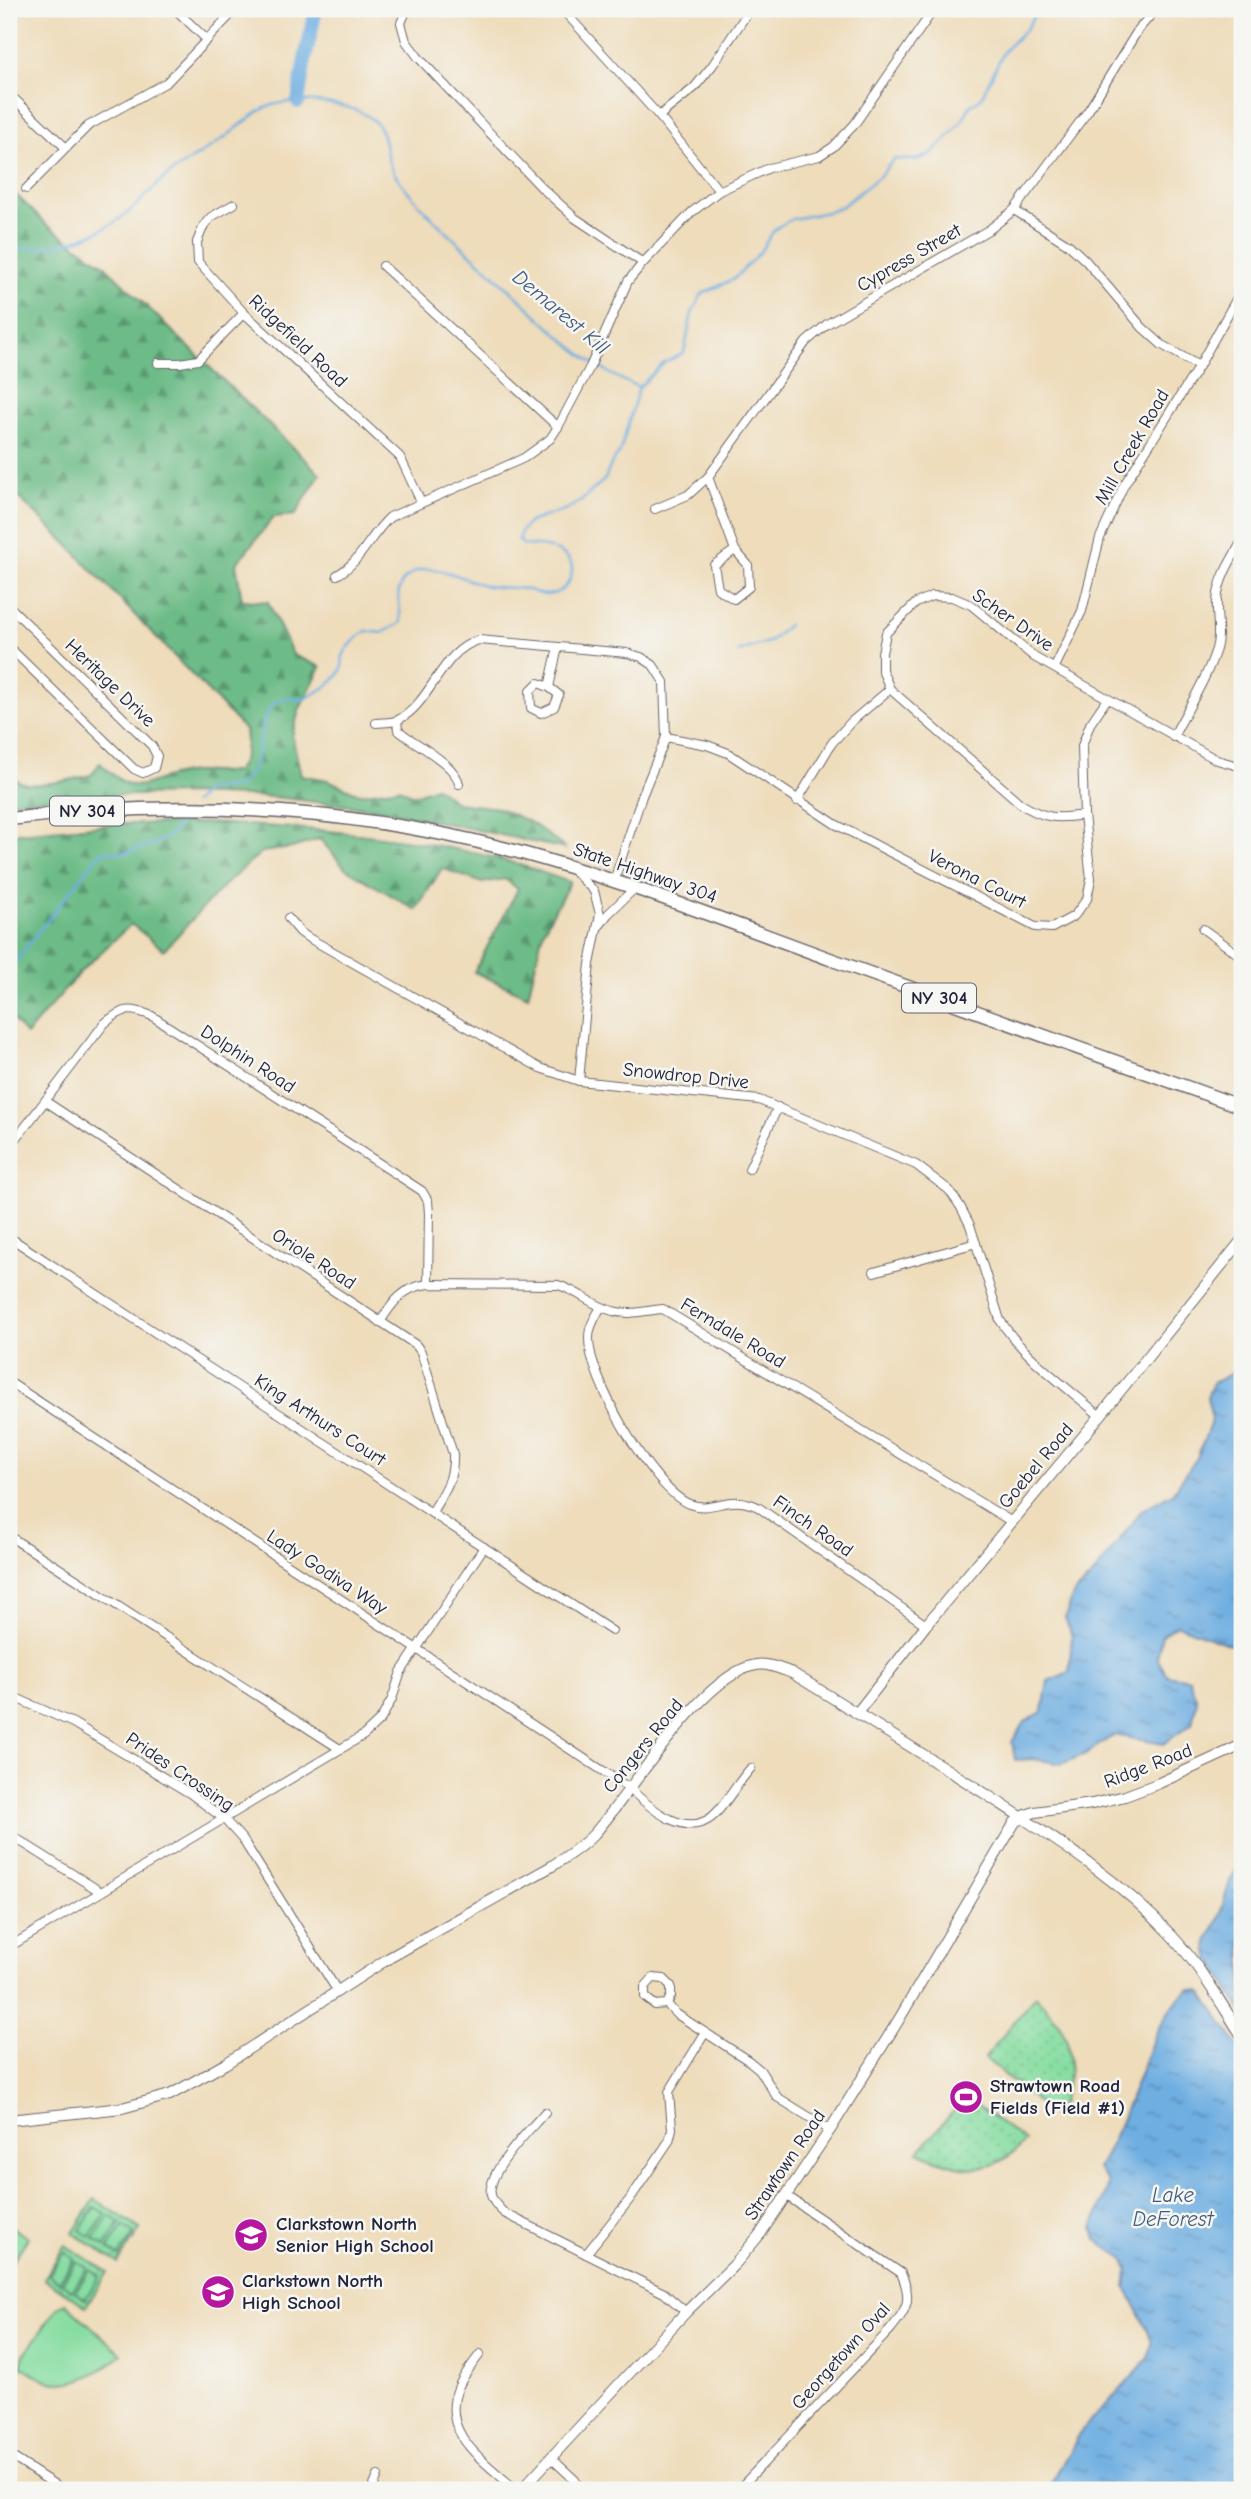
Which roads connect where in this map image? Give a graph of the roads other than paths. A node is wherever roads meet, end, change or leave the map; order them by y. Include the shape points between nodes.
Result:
1 (176, 9) edge
2 (236, 9) edge
3 (407, 9) edge
4 (562, 9) edge
5 (750, 9) edge
6 (934, 9) edge
7 (1156, 9) edge
8 (207, 40) junction
9 (9, 94) edge
10 (659, 116) junction
11 (66, 148) junction
12 (26, 189) dead end
13 (719, 191) junction
14 (234, 204) dead end
15 (1014, 210) junction
16 (1242, 235) edge
17 (1242, 250) edge
18 (643, 263) junction
19 (383, 267) dead end
20 (1242, 289) edge
21 (244, 313) junction
22 (158, 363) dead end
23 (1199, 366) junction
24 (558, 427) junction
25 (708, 477) junction
26 (421, 502) junction
27 (655, 509) dead end
28 (1242, 541) edge
29 (734, 550) junction
30 (337, 575) dead end
31 (9, 606) edge
32 (9, 647) edge
33 (558, 647) junction
34 (1055, 667) junction
35 (549, 687) dead end
36 (890, 689) junction
37 (1107, 699) junction
38 (397, 721) junction
39 (376, 723) dead end
40 (666, 737) junction
41 (1173, 737) junction
42 (1242, 767) edge
43 (459, 784) dead end
44 (797, 800) junction
45 (1084, 815) junction
46 (9, 819) edge
47 (569, 866) junction
48 (614, 881) junction
49 (635, 888) junction
50 (288, 918) dead end
51 (1203, 929) dead end
52 (598, 931) junction
53 (1242, 957) edge
54 (579, 1081) junction
55 (45, 1101) junction
56 (778, 1107) junction
57 (1242, 1107) edge
58 (9, 1148) edge
59 (749, 1169) dead end
60 (9, 1237) edge
61 (1242, 1240) edge
62 (976, 1243) junction
63 (874, 1272) dead end
64 (428, 1284) junction
65 (601, 1307) junction
66 (380, 1322) junction
67 (9, 1382) edge
68 (1100, 1416) junction
69 (432, 1511) junction
70 (1013, 1522) junction
71 (9, 1536) edge
72 (484, 1547) junction
73 (926, 1625) junction
74 (612, 1631) dead end
75 (416, 1649) junction
76 (9, 1695) edge
77 (857, 1713) junction
78 (1242, 1745) edge
79 (340, 1749) junction
80 (751, 1768) dead end
81 (629, 1788) junction
82 (1021, 1817) junction
83 (224, 1819) junction
84 (9, 1834) edge
85 (101, 1892) junction
86 (9, 1947) edge
87 (338, 1992) junction
88 (667, 2004) dead end
89 (705, 2033) junction
90 (1242, 2036) edge
91 (545, 2112) dead end
92 (9, 2120) edge
93 (830, 2130) junction
94 (787, 2196) junction
95 (586, 2254) junction
96 (686, 2312) junction
97 (480, 2354) dead end
98 (9, 2455) edge
99 (551, 2458) junction
100 (378, 2476) dead end
101 (57, 2489) edge
102 (372, 2490) edge
103 (518, 2490) edge
104 (580, 2490) edge
105 (738, 2490) edge

1 - 8 street
2 - 8 street
3 - 18 street via 401,23 406,41 418,57 541,187 575,218
4 - 10 street
5 - 10 street via 694,88
6 - 13 street via 854,125 833,147
7 - 15 street, Cypress Street
8 - 11 street via 167,82 88,126
9 - 11 street
10 - 13 street
11 - 12 street
13 - 18 street
14 - 21 street, Ridgefield Road via 204,225 197,242 198,262
15 - 23 street via 1069,246 1142,327 1162,345
15 - 25 street, Cypress Street via 806,342
16 - 17 street
18 - 24 street via 628,281
19 - 24 street
20 - 23 street, Mill Creek Road
21 - 22 street via 198,360
21 - 26 street, Ridgefield Road via 400,457
23 - 34 street, Mill Creek Road via 1124,485 1100,538 1082,611
24 - 26 street via 524,458
25 - 27 street, Cypress Street via 688,495
25 - 29 street
26 - 30 street via 376,529 351,568
28 - 41 street via 1220,584 1216,648
29 - 29 street via 748,565 749,587 734,599 718,589 714,565
31 - 32 street, Heritage Drive via 152,746 157,756 153,768 143,773 134,769
33 - 35 street
33 - 38 street via 468,643
33 - 40 street via 626,653 653,665 664,682
34 - 36 street, Scher Drive via 1034,657 971,605 952,597 932,596 916,603 886,633 882,670
34 - 37 street, Scher Drive
36 - 44 street via 832,743
36 - 45 street via 1021,804 1040,816
37 - 41 street, Scher Drive
37 - 45 street, Verona Court via 1082,746
38 - 39 street
38 - 43 street via 398,730 448,766
40 - 44 street, Verona Court via 728,753
40 - 48 street
41 - 42 street, Scher Drive via 1217,760
44 - 45 street, Verona Court via 1035,927 1052,928 1074,916 1087,899 1091,879
46 - 47 main road, State Highway 304 / NY 304 via 179,808 281,812 383,824
47 - 48 main road, State Highway 304 / NY 304
47 - 52 street via 597,899
48 - 49 main road, State Highway 304 / NY 304
49 - 52 street via 608,914
49 - 57 main road, State Highway 304 / NY 304
50 - 54 street, Snowdrop Drive via 319,944 540,1068
51 - 53 street
52 - 54 street via 590,964
54 - 56 street, Snowdrop Drive via 739,1096
55 - 58 street, Dolphin Road
55 - 64 street, Dolphin Road via 115,1014 129,1009 152,1016 422,1191 429,1213
55 - 66 street, Oriole Road
56 - 59 street
56 - 62 street, Snowdrop Drive via 934,1176 960,1206
60 - 69 street, King Arthurs Court
61 - 68 street, Goebel Road
62 - 63 street
62 - 68 street, Snowdrop Drive via 1000,1320 1009,1333
64 - 65 street, Ferndale Road via 558,1285
64 - 66 street, Ferndale Road via 406,1290
65 - 70 street, Ferndale Road via 630,1313 663,1309
65 - 73 street, Finch Road via 589,1337 591,1353 618,1421 636,1450 678,1497 705,1506 733,1500 758,1507
66 - 69 street, Oriole Road via 411,1340 421,1352 453,1454 454,1471
67 - 75 street, Lady Godiva Way
68 - 70 street, Goebel Road
69 - 72 street, King Arthurs Court
70 - 73 street, Goebel Road
71 - 79 street
72 - 74 street, King Arthurs Court
72 - 75 street
73 - 77 street, Goebel Road
75 - 79 street via 381,1719
75 - 81 street, Lady Godiva Way
76 - 83 street, Prides Crossing via 74,1723
77 - 81 street, Congers Road via 792,1674 767,1664 756,1665 713,1690
77 - 82 street, Congers Road
78 - 82 street, Ridge Road via 1125,1796
79 - 83 street
80 - 81 street, Lady Godiva Way via 718,1812 697,1823 666,1818
81 - 87 street, Congers Road via 593,1836 575,1851
82 - 90 street, Congers Road via 1096,1868 1145,1909 1199,1969
82 - 93 street, Strawtown Road
83 - 85 street
83 - 87 street, Prides Crossing via 243,1840
84 - 85 street
85 - 86 street
87 - 92 street, Congers Road via 170,2095 122,2108
88 - 89 street
89 - 93 street via 760,2070 777,2096
89 - 95 street via 669,2092 669,2141
91 - 95 street via 491,2180 491,2194 504,2213
93 - 94 street, Strawtown Road
94 - 96 street, Strawtown Road via 736,2263
94 - 105 street, Georgetown Oval via 901,2273 908,2300 890,2330
95 - 96 street via 664,2293
96 - 99 street, Strawtown Road
97 - 103 street via 453,2400 456,2429 463,2442
98 - 101 street
99 - 103 street, Strawtown Road
99 - 104 street
100 - 102 street

